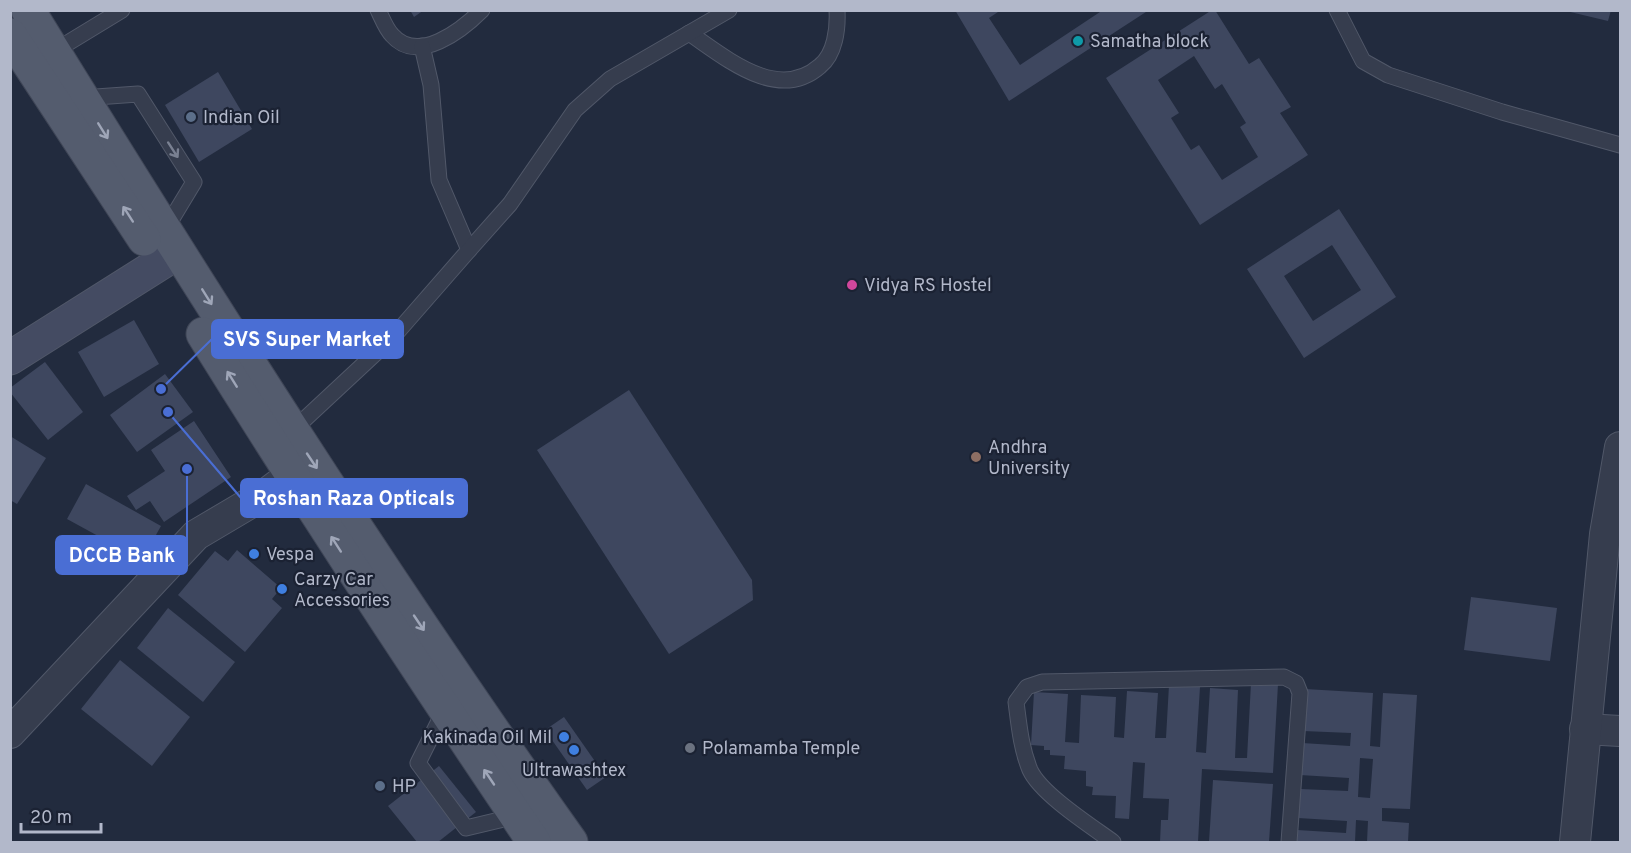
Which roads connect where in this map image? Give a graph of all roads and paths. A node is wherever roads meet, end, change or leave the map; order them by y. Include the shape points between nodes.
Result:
1 (122, 10) edge
2 (378, 10) edge
3 (482, 10) edge
4 (729, 10) edge
5 (837, 10) edge
6 (1337, 10) edge
7 (19, 28) edge
8 (689, 33) junction
9 (422, 46) junction
10 (54, 52) junction
11 (82, 98) junction
12 (1620, 145) edge
13 (168, 249) junction
14 (469, 250) junction
15 (10, 358) edge
16 (291, 431) junction
17 (1620, 447) edge
18 (291, 475) junction
19 (444, 711) junction
20 (1586, 729) junction
21 (1620, 730) edge
22 (10, 733) edge
23 (525, 830) edge
24 (571, 843) edge
25 (1113, 843) edge
26 (1289, 843) edge
27 (1575, 843) edge

1 - 10 lane
2 - 9 lane via 393,36 410,46
3 - 9 lane via 435,45
4 - 8 lane
5 - 8 lane via 838,25 828,60 809,76 776,81 745,70
6 - 12 lane via 1362,61 1388,75
7 - 10 main road
13 -> 7 main road
8 - 14 lane via 610,79 575,110 510,204
9 - 14 lane via 431,85 439,180
10 - 11 main road
11 -> 13 main road
11 -> 13 lane via 138,94 194,182
13 - 15 street
13 -> 16 main road
18 -> 13 main road
14 - 16 lane via 393,337
16 -> 24 main road
17 - 20 street via 1605,534
19 -> 18 main road
18 - 22 street via 196,535
23 -> 19 main road
19 - 23 lane via 418,763 466,828
20 - 21 street
20 - 27 street
25 - 26 lane via 1060,803 1031,772 1016,702 1027,687 1042,682 1273,677 1296,683 1299,693

